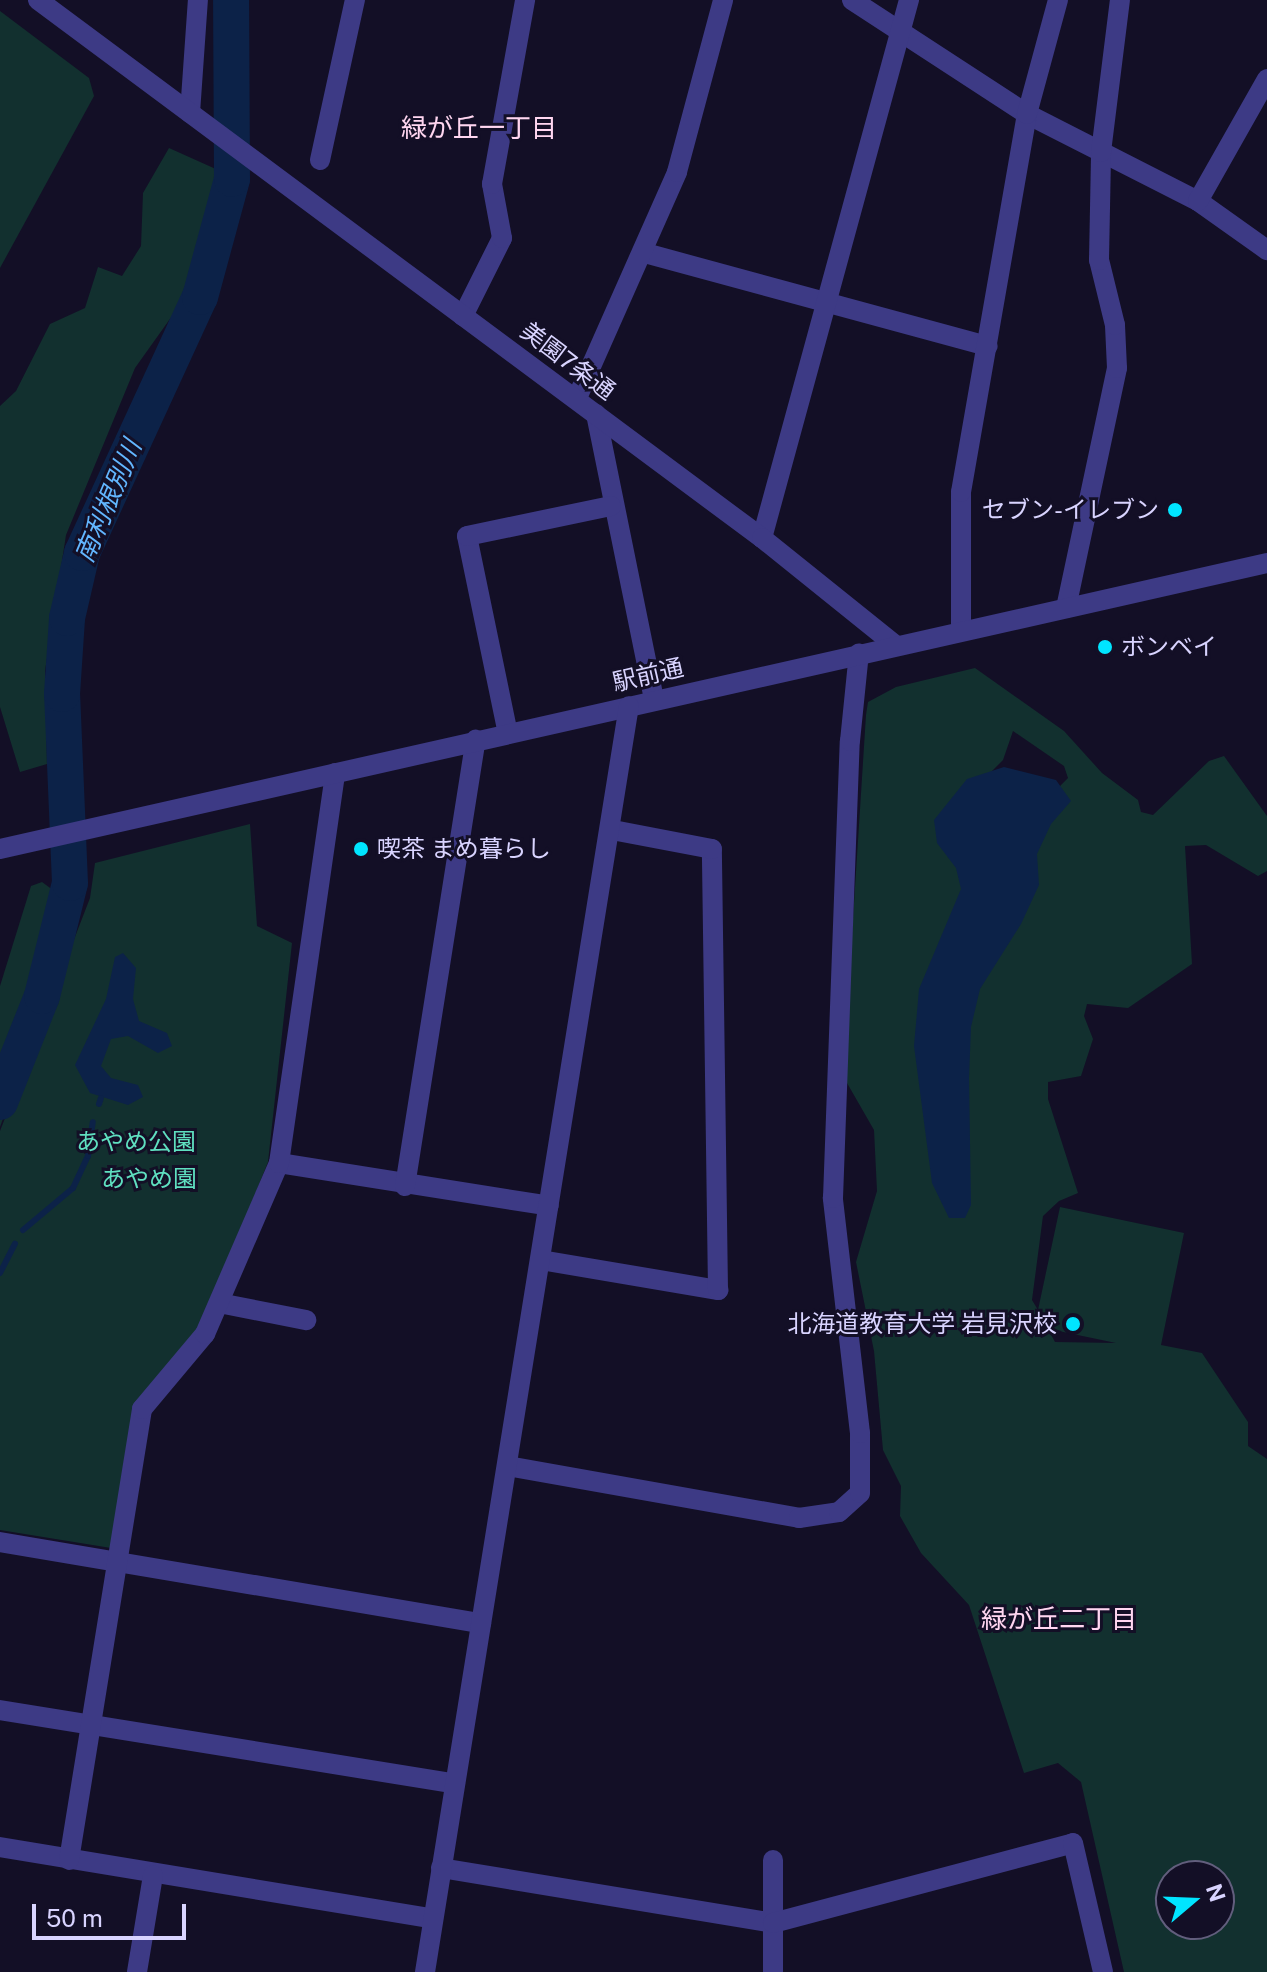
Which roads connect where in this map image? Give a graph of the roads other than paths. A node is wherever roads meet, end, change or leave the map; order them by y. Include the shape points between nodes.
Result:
1 (38, 0) edge
2 (198, 0) edge
3 (355, 0) edge
4 (525, 0) edge
5 (723, 0) edge
6 (852, 0) edge
7 (909, 0) edge
8 (1058, 0) edge
9 (1120, 0) edge
10 (900, 31) junction
11 (1267, 79) edge
12 (1027, 114) junction
13 (198, 119) junction
14 (1101, 152) junction
15 (320, 160) dead end
16 (1198, 201) junction
17 (1267, 250) edge
18 (645, 253) junction
19 (824, 304) junction
20 (463, 316) junction
21 (988, 346) junction
22 (577, 398) junction
23 (596, 414) junction
24 (611, 506) junction
25 (762, 538) junction
26 (1267, 563) edge
27 (1066, 608) junction
28 (961, 631) junction
29 (895, 645) junction
30 (859, 653) junction
31 (654, 700) junction
32 (629, 706) junction
33 (508, 734) junction
34 (476, 740) junction
35 (335, 773) junction
36 (612, 830) junction
37 (0, 849) edge
38 (279, 1163) junction
39 (405, 1186) junction
40 (549, 1206) junction
41 (541, 1260) junction
42 (219, 1303) junction
43 (306, 1320) dead end
44 (508, 1466) junction
45 (0, 1542) edge
46 (119, 1560) junction
47 (481, 1623) junction
48 (0, 1710) edge
49 (92, 1726) junction
50 (455, 1784) junction
51 (0, 1847) edge
52 (69, 1860) junction
53 (773, 1860) dead end
54 (441, 1868) junction
55 (153, 1875) junction
56 (433, 1919) junction
57 (773, 1923) junction
58 (137, 1972) edge
59 (425, 1972) edge
60 (773, 1972) edge
61 (1103, 1972) edge

1 - 13 street, 美園7条通
2 - 13 street
3 - 15 street
4 - 20 street via 492,184 502,238
5 - 18 street via 677,172
6 - 10 street
7 - 10 street
8 - 12 street
9 - 14 street
10 - 12 street
10 - 19 street
11 - 16 street
12 - 14 street
12 - 21 street
13 - 20 street, 美園7条通
14 - 16 street
14 - 27 street via 1099,260 1115,325 1117,368
16 - 17 street
18 - 19 street
18 - 22 street
19 - 21 street
19 - 25 street
20 - 22 street, 美園7条通
21 - 28 street via 961,492
22 - 23 street, 美園7条通
23 - 24 street
23 - 25 street, 美園7条通
24 - 31 street
24 - 33 street via 467,536
25 - 29 street, 美園7条通
26 - 27 street, 駅前通
27 - 28 street, 駅前通
28 - 29 street, 駅前通
29 - 30 street, 駅前通
30 - 31 street, 駅前通
30 - 44 street via 850,741 833,1198 860,1433 860,1493 839,1512 799,1518
31 - 32 street, 駅前通
32 - 33 street, 駅前通
32 - 36 street
33 - 34 street, 駅前通
34 - 35 street, 駅前通
34 - 39 street
35 - 37 street, 駅前通
35 - 38 street
36 - 40 street
36 - 41 street via 712,849 718,1290
38 - 39 street
38 - 42 street
39 - 40 street
40 - 41 street
41 - 44 street
42 - 43 street
42 - 46 street via 205,1334 142,1409
44 - 47 street
45 - 46 street
46 - 47 street
46 - 49 street
47 - 50 street
48 - 49 street
49 - 50 street
49 - 52 street
50 - 54 street
51 - 52 street
52 - 55 street
53 - 57 street
54 - 56 street
54 - 57 street
55 - 56 street
55 - 58 street
56 - 59 street
57 - 60 street
57 - 61 street via 1073,1843

